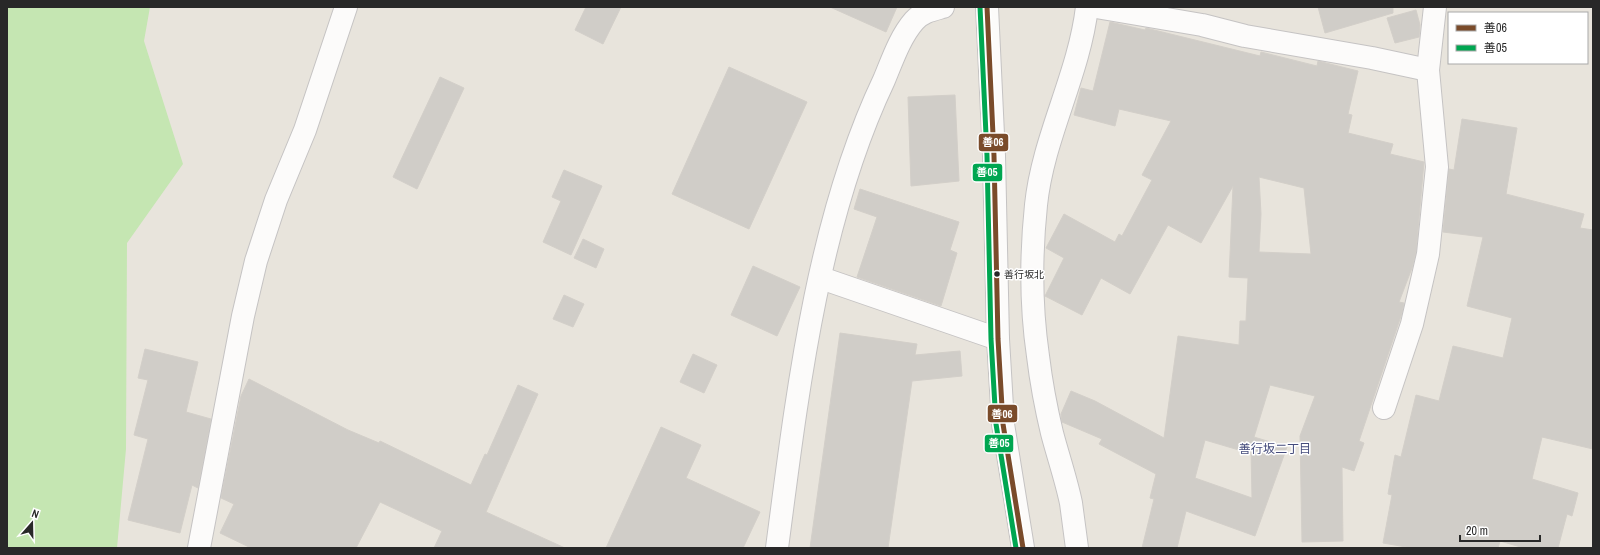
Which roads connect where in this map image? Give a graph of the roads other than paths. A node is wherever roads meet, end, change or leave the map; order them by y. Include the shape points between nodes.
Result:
1 (346, 7) edge
2 (943, 7) edge
3 (988, 7) edge
4 (1087, 7) edge
5 (1096, 7) edge
6 (1435, 7) edge
7 (1428, 70) junction
8 (821, 278) junction
9 (998, 339) junction
10 (1384, 408) dead end
11 (199, 548) edge
12 (777, 548) edge
13 (1023, 548) edge
14 (1077, 548) edge

1 - 11 street via 305,130 276,200 256,261 243,316
2 - 8 street via 926,11 914,21 868,114 851,161
3 - 9 street
4 - 14 street via 1085,29 1048,143 1041,173 1034,243 1033,308 1038,356 1052,431 1070,502
5 - 7 street via 1202,25 1245,36
6 - 7 street
7 - 10 street via 1437,167 1428,254 1412,324
8 - 9 street
8 - 12 street via 800,384
9 - 13 street via 1003,424

